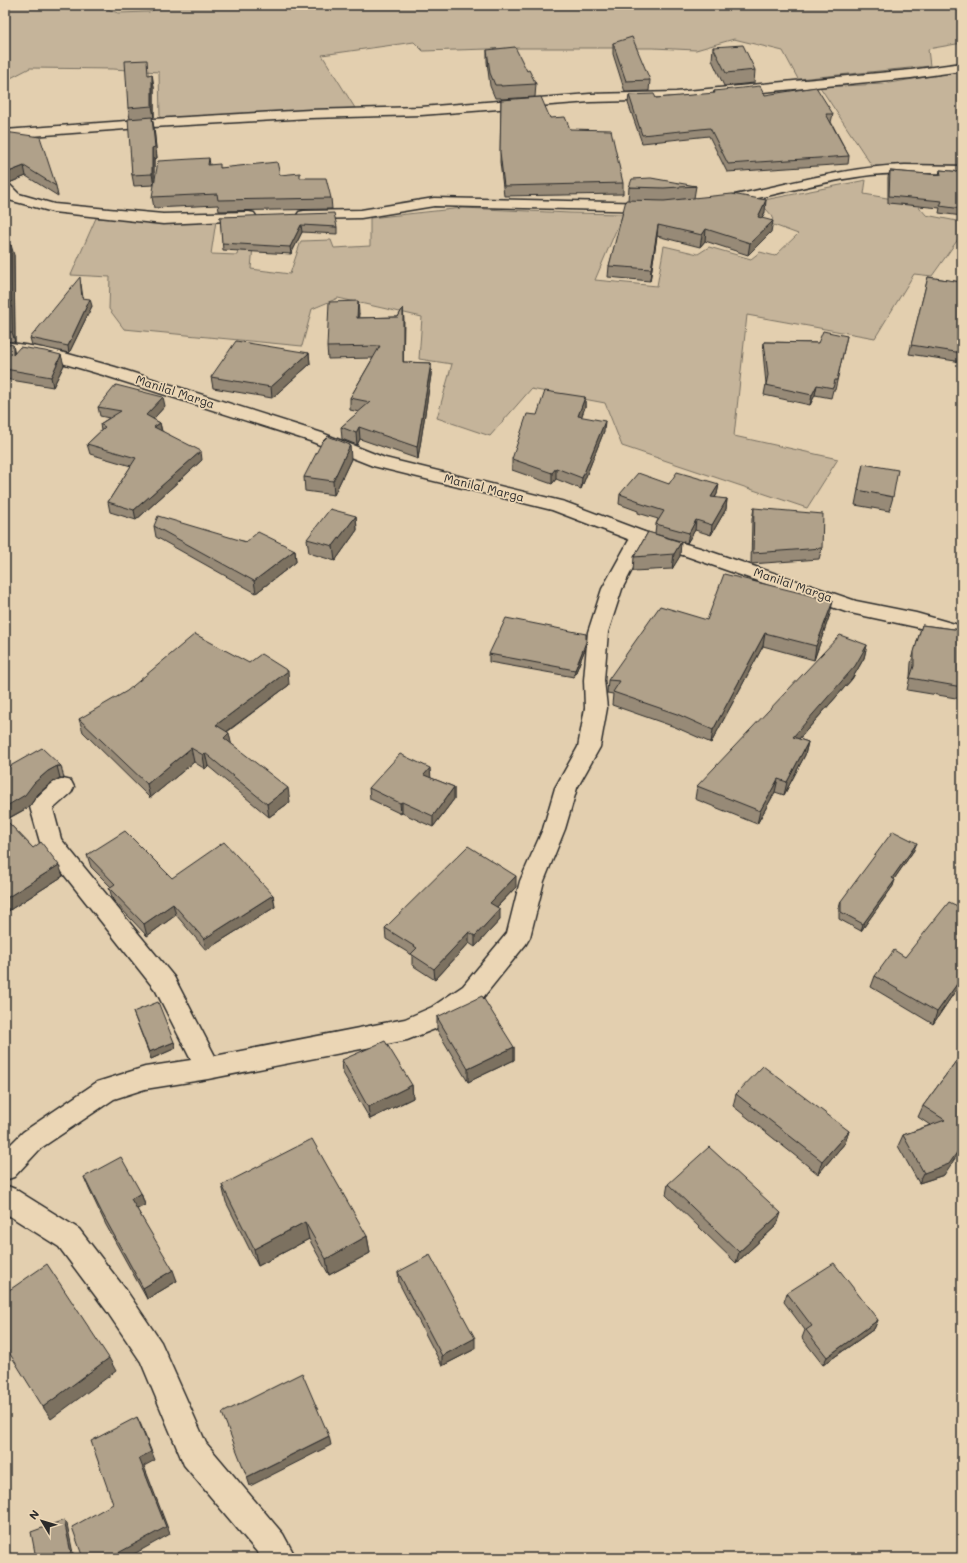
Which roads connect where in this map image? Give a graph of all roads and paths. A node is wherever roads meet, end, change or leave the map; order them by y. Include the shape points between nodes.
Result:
1 (962, 67) edge
2 (5, 134) edge
3 (962, 170) edge
4 (5, 188) edge
5 (708, 203) edge
6 (671, 207) edge
7 (292, 215) edge
8 (261, 216) edge
9 (5, 346) edge
10 (640, 537) junction
11 (962, 633) edge
12 (63, 787) dead end
13 (208, 1068) junction
14 (5, 1168) edge
15 (5, 1198) edge
16 (280, 1558) edge

1 - 2 street via 676,96 590,98 421,111 310,114
3 - 5 street via 906,168 870,171
4 - 8 street via 14,197 52,208 163,219
6 - 7 street via 434,202 361,214
9 - 10 street, Manilal Marga via 50,354 110,371 316,437 379,462 558,506
10 - 11 street, Manilal Marga via 693,552 854,607
10 - 13 street via 612,588 598,632 594,680 596,708 589,747 566,788 554,829 532,881 518,937 472,993 441,1015 407,1029
12 - 13 street via 41,807 51,842 165,984
13 - 14 street via 145,1078 106,1090 32,1140
15 - 16 street via 69,1238 151,1352 195,1454 272,1545

